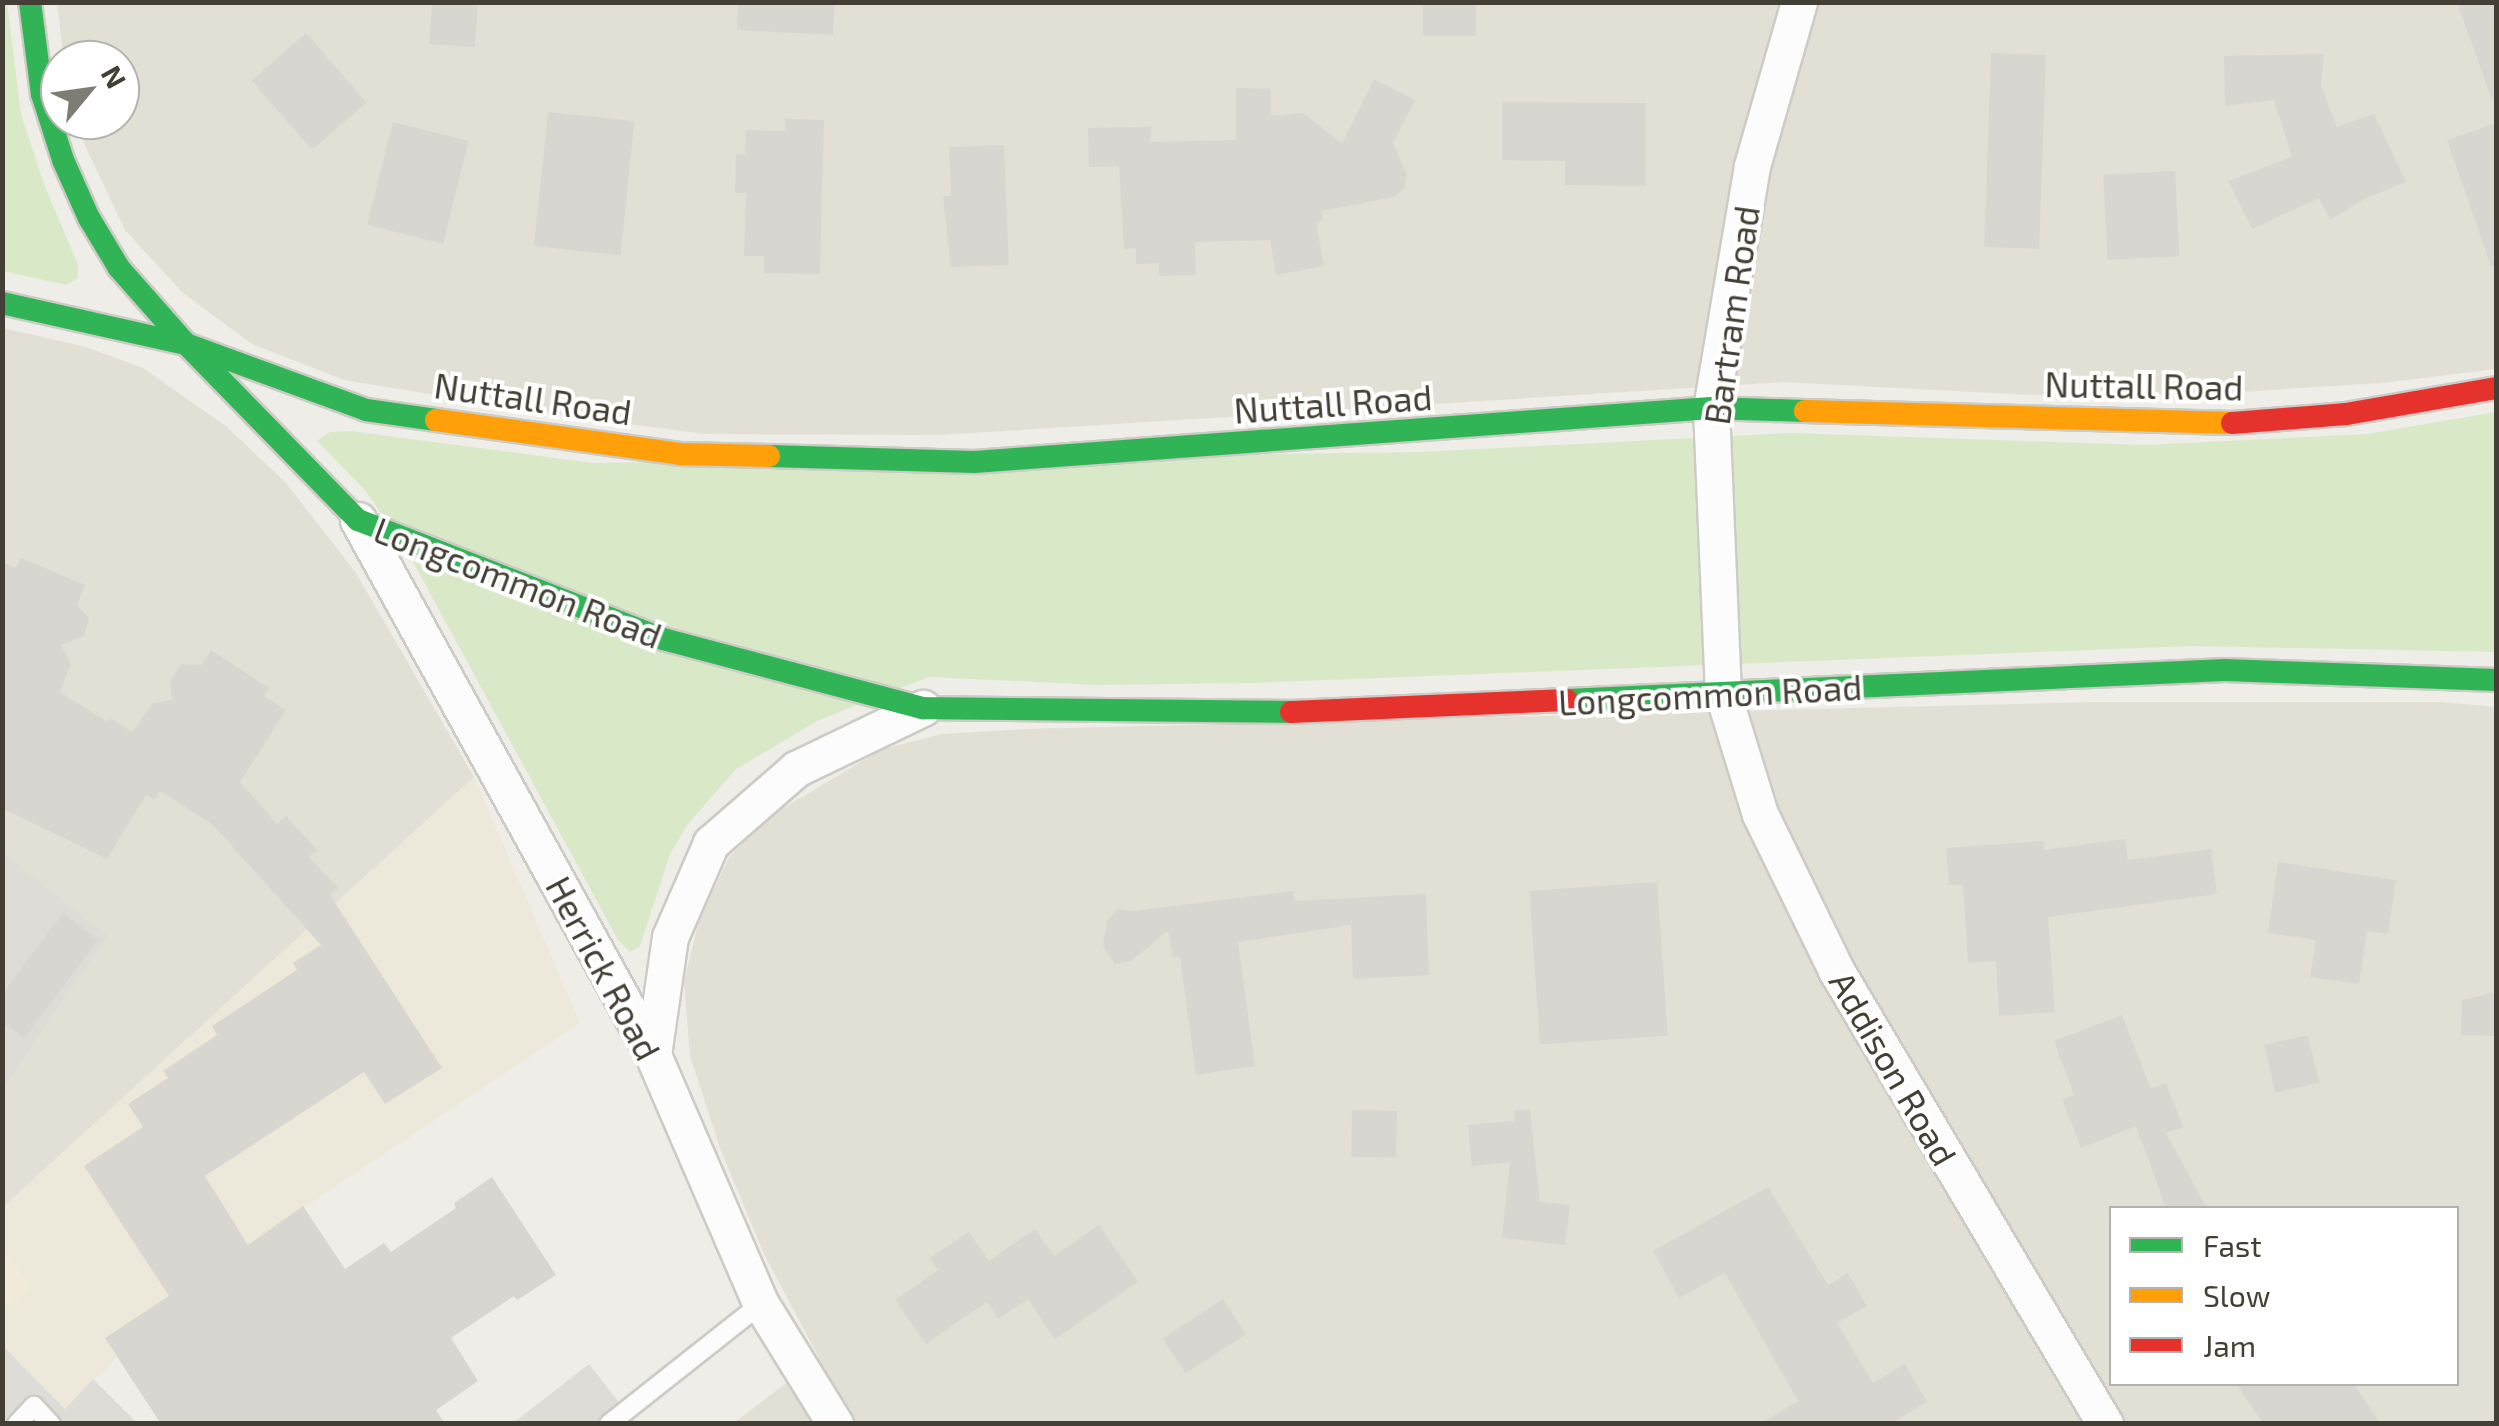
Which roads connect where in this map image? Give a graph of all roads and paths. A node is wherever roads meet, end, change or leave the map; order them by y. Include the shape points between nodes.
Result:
1 (30, 2) edge
2 (1799, 2) edge
3 (2, 303) edge
4 (186, 344) junction
5 (2496, 388) edge
6 (1712, 408) junction
7 (358, 520) junction
8 (2496, 680) edge
9 (1723, 694) junction
10 (923, 708) junction
11 (653, 1055) junction
12 (761, 1304) junction
13 (16, 1424) edge
14 (51, 1424) edge
15 (608, 1424) edge
16 (835, 1424) edge
17 (2104, 1424) edge

1 - 4 street, Longcommon Road via 42,94 89,218 119,268
2 - 6 street, Bartram Road via 1752,166
3 - 4 street
4 - 6 street, Nuttall Road via 366,410 680,454 974,462
4 - 7 street, Longcommon Road
5 - 6 street, Nuttall Road via 2346,414 2229,423
6 - 9 street, Bartram Road
7 - 10 street, Longcommon Road via 663,639
7 - 11 street, Herrick Road
8 - 9 street, Longcommon Road via 2225,670
9 - 10 street, Longcommon Road via 1252,714
9 - 17 street, Addison Road via 1760,814 1836,970
10 - 11 street, Longcommon Road via 796,769 711,844 670,937
11 - 12 street, Herrick Road
12 - 15 lane
12 - 16 street, Herrick Road
13 - 14 lane via 34,1406

